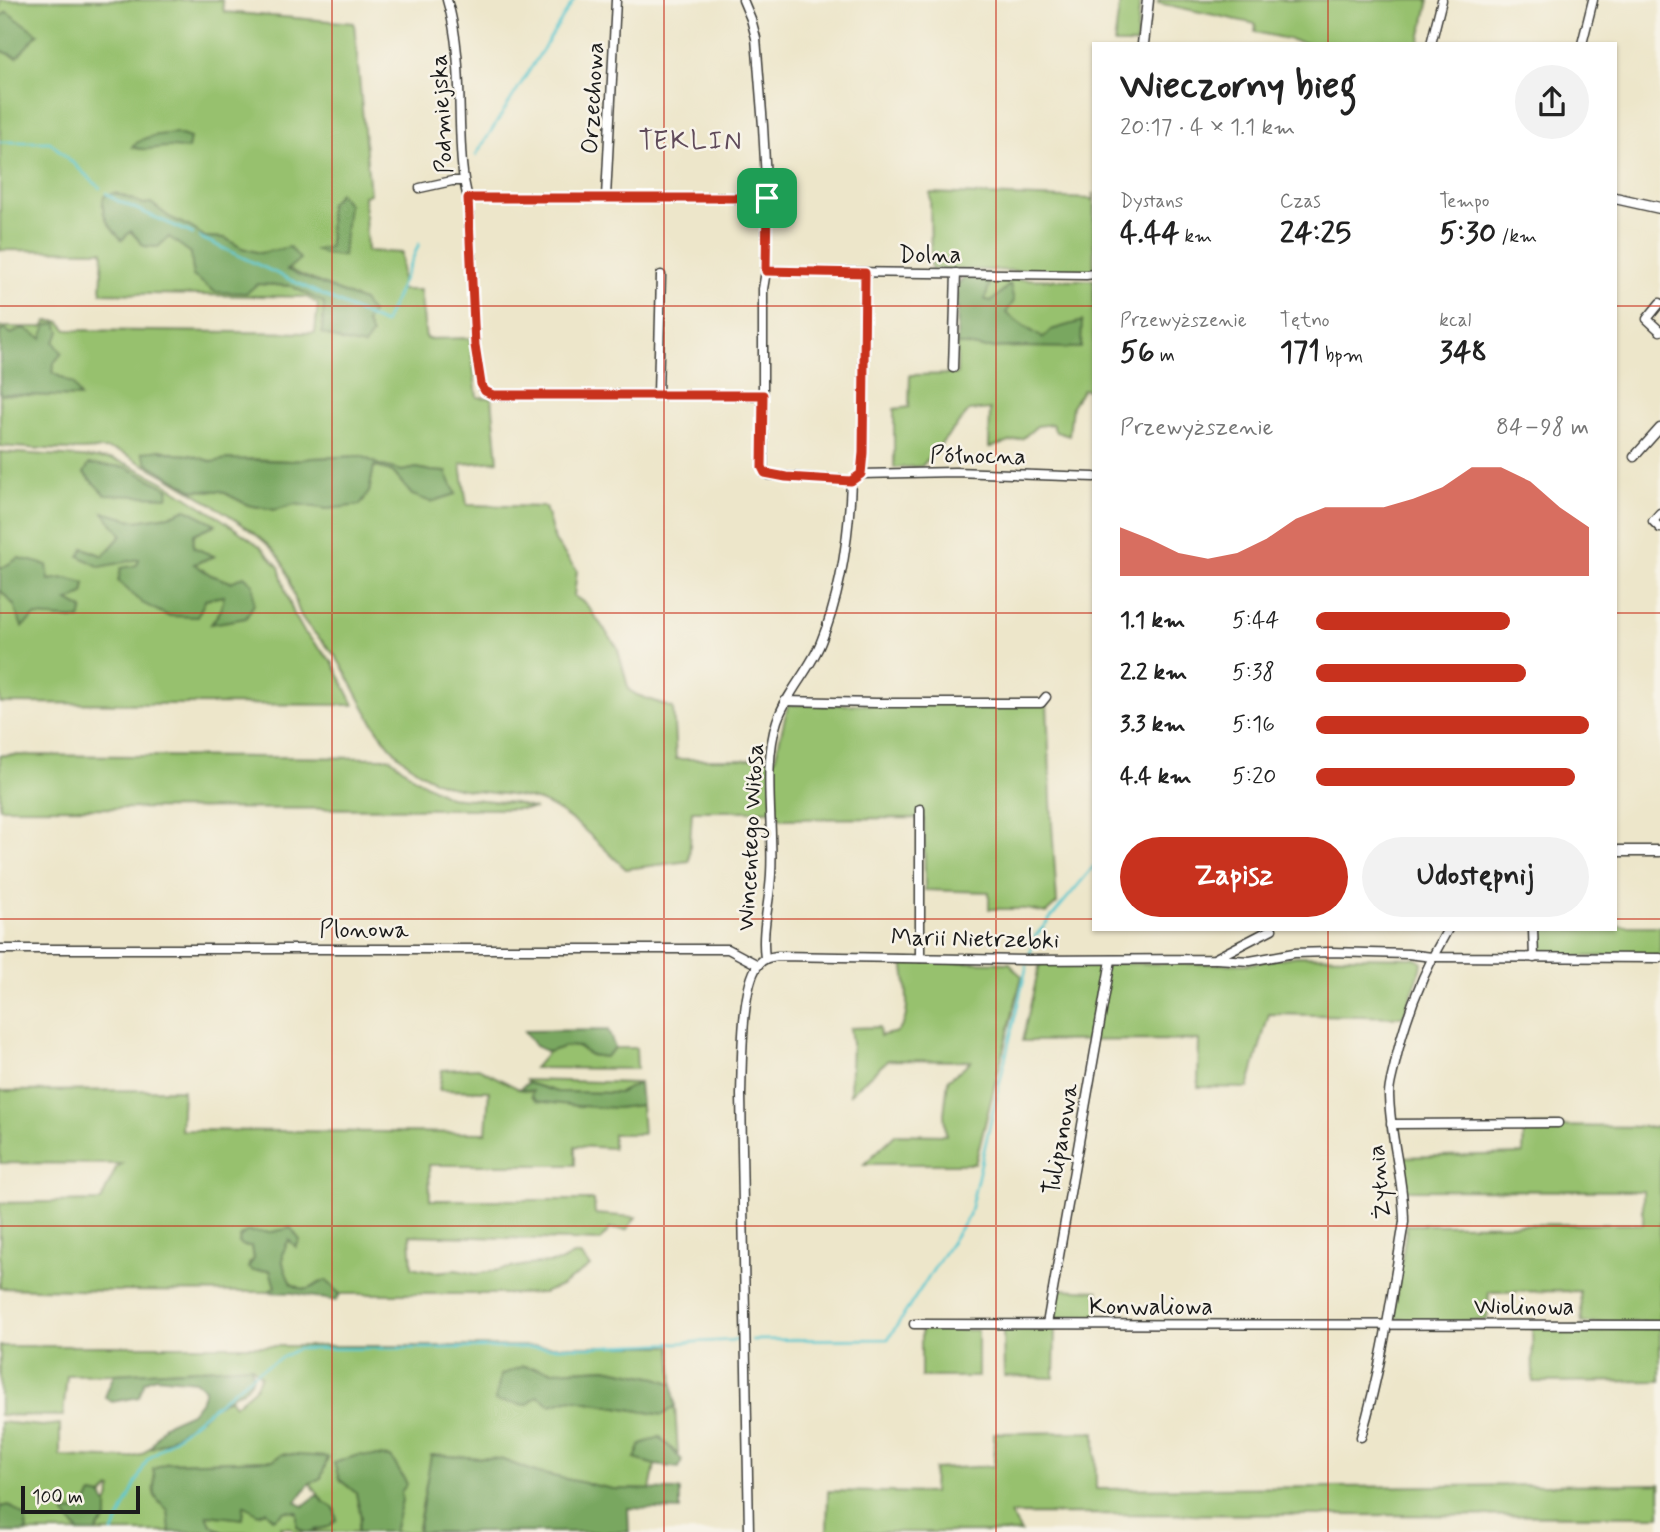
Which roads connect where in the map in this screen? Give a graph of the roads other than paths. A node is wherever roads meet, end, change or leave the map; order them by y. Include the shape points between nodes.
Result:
1 (447, 0) edge
2 (616, 0) edge
3 (743, 0) edge
4 (1148, 0) edge
5 (1437, 0) edge
6 (1442, 0) edge
7 (1593, 0) edge
8 (1143, 42) edge
9 (1429, 42) edge
10 (1430, 42) edge
11 (1582, 42) edge
12 (463, 181) junction
13 (420, 188) dead end
14 (607, 197) junction
15 (468, 198) junction
16 (767, 198) junction
17 (1617, 198) edge
18 (1660, 208) edge
19 (766, 271) junction
20 (865, 273) junction
21 (956, 273) junction
22 (1092, 274) edge
23 (661, 275) dead end
24 (1660, 303) edge
25 (1660, 331) edge
26 (953, 368) dead end
27 (658, 394) junction
28 (763, 395) junction
29 (1660, 428) edge
30 (1634, 457) dead end
31 (861, 474) junction
32 (1092, 477) edge
33 (851, 481) junction
34 (1660, 513) edge
35 (1660, 527) edge
36 (1046, 697) dead end
37 (785, 701) junction
38 (920, 809) dead end
39 (1660, 850) edge
40 (1617, 851) edge
41 (1268, 931) edge
42 (1447, 931) edge
43 (1533, 931) edge
44 (0, 949) edge
45 (1432, 957) junction
46 (765, 958) junction
47 (920, 958) junction
48 (1534, 958) junction
49 (1660, 958) edge
50 (1214, 959) junction
51 (1111, 960) junction
52 (758, 965) junction
53 (1558, 1123) dead end
54 (1391, 1124) junction
55 (1047, 1324) junction
56 (1387, 1324) junction
57 (914, 1325) dead end
58 (1660, 1325) edge
59 (1361, 1437) dead end
60 (749, 1532) edge

1 - 12 street, Podmiejska via 456,46
2 - 14 street, Orzechowa
3 - 16 street via 756,38
4 - 8 street
5 - 9 street
6 - 10 street
7 - 11 street
12 - 13 street
12 - 15 street, Podmiejska
14 - 15 street
14 - 16 street
15 - 27 street, Podmiejska via 475,345 485,391 493,395
16 - 19 street
17 - 18 street
19 - 20 street, Dolna
19 - 28 street
20 - 21 street, Dolna
20 - 31 street
21 - 22 street, Dolna
21 - 26 street
23 - 27 street
24 - 25 street via 1647,319
27 - 28 street
28 - 33 street via 764,470 786,477
29 - 30 street
31 - 32 street, Północna
31 - 33 street
33 - 37 street, Wincentego Witosa via 848,538 831,613 820,644
34 - 35 street via 1653,521
36 - 37 street via 1041,703
37 - 46 street, Wincentego Witosa via 770,759 771,874
38 - 47 street
39 - 40 street
41 - 50 street, Marii Nietrzebki
42 - 45 street, Żytnia
43 - 48 street
44 - 52 street, Plonowa via 728,949
45 - 48 street
45 - 50 street via 1330,952 1250,961
45 - 54 street, Żytnia via 1396,1055 1389,1091
46 - 47 street, Marii Nietrzebki
46 - 52 street
47 - 51 street, Marii Nietrzebki
48 - 49 street
50 - 51 street, Marii Nietrzebki
51 - 55 street, Tulipanowa
52 - 60 street via 747,997 741,1095
53 - 54 street
54 - 56 street, Żytnia via 1404,1222
55 - 56 street, Konwaliowa
55 - 57 street, Konwaliowa
56 - 58 street, Wiolinowa
56 - 59 street, Żytnia

